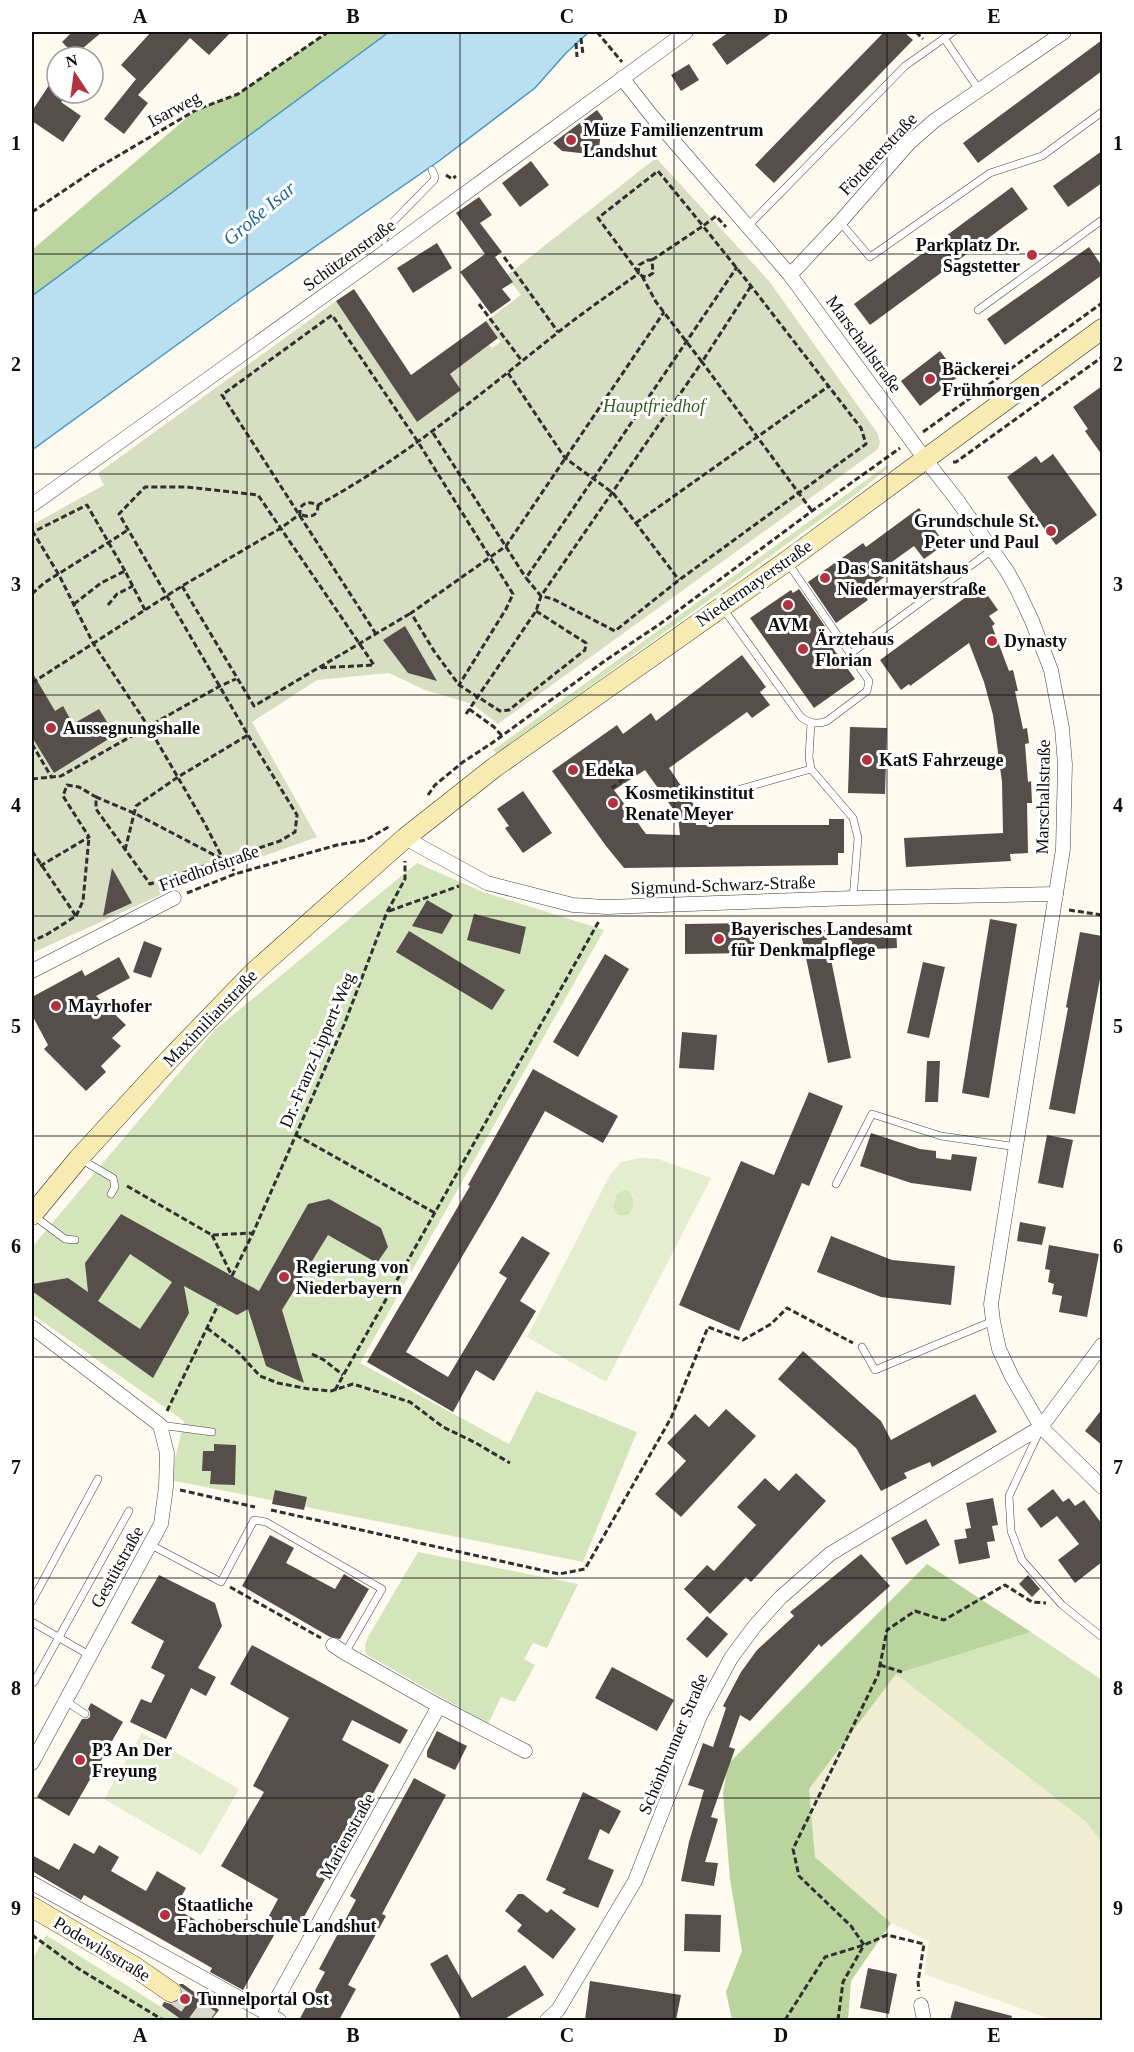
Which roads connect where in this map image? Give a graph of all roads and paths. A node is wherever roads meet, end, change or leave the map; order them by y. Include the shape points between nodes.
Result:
1 (328, 32) edge
2 (597, 32) edge
3 (686, 32) edge
4 (953, 32) edge
5 (1064, 32) edge
6 (581, 38) dead end
7 (944, 38) junction
8 (576, 43) dead end
9 (583, 55) dead end
10 (577, 57) dead end
11 (622, 78) junction
12 (979, 90) junction
13 (1102, 112) edge
14 (432, 170) dead end
15 (32, 212) edge
16 (1102, 220) edge
17 (840, 222) junction
18 (703, 226) junction
19 (748, 226) junction
20 (383, 241) dead end
21 (504, 257) dead end
22 (652, 260) junction
23 (737, 267) junction
24 (638, 272) junction
25 (790, 275) junction
26 (642, 276) junction
27 (752, 286) junction
28 (1102, 303) edge
29 (479, 304) dead end
30 (978, 310) dead end
31 (664, 312) junction
32 (1102, 329) edge
33 (558, 332) junction
34 (686, 342) junction
35 (1102, 357) edge
36 (522, 361) junction
37 (702, 362) junction
38 (508, 372) junction
39 (829, 386) junction
40 (433, 432) junction
41 (758, 436) junction
42 (911, 440) junction
43 (418, 442) junction
44 (565, 458) junction
45 (925, 459) junction
46 (594, 477) junction
47 (613, 493) junction
48 (800, 494) junction
49 (32, 505) edge
50 (318, 505) junction
51 (812, 511) junction
52 (300, 514) junction
53 (636, 523) junction
54 (281, 528) junction
55 (128, 530) junction
56 (32, 532) edge
57 (109, 544) junction
58 (506, 546) junction
59 (992, 550) junction
60 (490, 556) junction
61 (787, 561) junction
62 (125, 571) junction
63 (58, 575) junction
64 (526, 578) junction
65 (679, 580) junction
66 (133, 586) junction
67 (182, 586) junction
68 (32, 594) edge
69 (541, 596) junction
70 (166, 597) junction
71 (74, 604) junction
72 (108, 605) dead end
73 (722, 606) junction
74 (145, 610) junction
75 (536, 611) junction
76 (411, 613) junction
77 (376, 634) junction
78 (93, 643) junction
79 (359, 644) junction
80 (850, 654) junction
81 (318, 668) junction
82 (236, 679) junction
83 (32, 683) edge
84 (459, 685) junction
85 (220, 686) junction
86 (477, 695) junction
87 (469, 709) junction
88 (466, 714) dead end
89 (811, 723) junction
90 (148, 726) junction
91 (248, 735) junction
92 (502, 736) junction
93 (32, 744) edge
94 (603, 761) dead end
95 (811, 769) junction
96 (61, 777) junction
97 (178, 777) junction
98 (52, 778) junction
99 (32, 779) edge
100 (67, 785) junction
101 (612, 788) dead end
102 (730, 792) dead end
103 (96, 797) junction
104 (423, 801) dead end
105 (134, 813) junction
106 (400, 830) junction
107 (89, 837) junction
108 (32, 851) edge
109 (125, 851) junction
110 (228, 857) junction
111 (222, 859) junction
112 (40, 866) junction
113 (235, 874) junction
114 (405, 879) dead end
115 (487, 883) junction
116 (174, 898) joint
117 (853, 898) junction
118 (1055, 901) junction
119 (607, 908) junction
120 (387, 912) junction
121 (1102, 915) edge
122 (76, 916) junction
123 (32, 941) edge
124 (32, 971) edge
125 (296, 1135) junction
126 (1017, 1147) junction
127 (79, 1158) junction
128 (113, 1178) junction
129 (836, 1184) dead end
130 (111, 1194) dead end
131 (435, 1213) junction
132 (32, 1215) edge
133 (253, 1233) junction
134 (212, 1234) junction
135 (75, 1240) dead end
136 (218, 1305) dead end
137 (993, 1321) junction
138 (32, 1327) edge
139 (207, 1328) junction
140 (1102, 1345) edge
141 (862, 1347) joint
142 (312, 1354) dead end
143 (343, 1376) junction
144 (335, 1390) junction
145 (160, 1425) junction
146 (1041, 1427) junction
147 (212, 1432) dead end
148 (510, 1463) dead end
149 (98, 1479) dead end
150 (166, 1487) junction
151 (1102, 1487) edge
152 (259, 1508) dead end
153 (129, 1510) dead end
154 (271, 1510) dead end
155 (151, 1545) junction
156 (221, 1582) junction
157 (32, 1601) edge
158 (1062, 1605) junction
159 (32, 1622) edge
160 (1102, 1637) edge
161 (58, 1638) junction
162 (333, 1645) joint
163 (345, 1653) junction
164 (89, 1655) junction
165 (880, 1665) junction
166 (902, 1672) dead end
167 (34, 1682) dead end
168 (66, 1701) junction
169 (440, 1706) junction
170 (85, 1714) dead end
171 (525, 1751) dead end
172 (32, 1763) edge
173 (32, 1884) edge
174 (32, 1907) edge
175 (32, 1935) edge
176 (864, 1945) junction
177 (171, 1992) tunnel mouth
178 (921, 2005) joint
179 (271, 2019) edge
180 (163, 2020) edge
181 (547, 2020) edge
182 (785, 2020) edge
183 (838, 2020) edge
184 (924, 2020) edge

1 - 15 path, Isarweg via 238,94 196,110
2 - 11 path via 622,61
3 - 11 street, Schützenstraße
4 - 7 lane
5 - 12 street, Fördererstraße
6 - 9 path
7 - 12 lane
7 - 19 lane via 905,66
8 - 10 path
11 - 19 street, Marschallstraße
11 - 49 street, Schützenstraße
12 - 17 street, Fördererstraße via 909,143
13 - 17 lane via 1042,156 990,173 870,257
14 - 20 lane via 434,180 392,224
16 - 30 lane
17 - 25 street, Fördererstraße
18 - 22 path
18 - 23 path
18 - 24 path via 658,171 598,218
19 - 25 street, Marschallstraße
21 - 33 path
22 - 24 path via 639,265
22 - 26 path via 653,273
23 - 27 path
23 - 34 path
24 - 26 path
24 - 33 path
25 - 42 street, Marschallstraße
26 - 31 path
27 - 37 path
27 - 39 path
28 - 42 path
29 - 36 path
31 - 34 path
31 - 44 path
32 - 45 main road, Niedermayerstraße
33 - 36 path
34 - 37 path
34 - 46 path
35 - 45 path via 956,462
36 - 38 path
37 - 41 path
37 - 47 path
38 - 40 path
38 - 44 path
39 - 41 path
39 - 48 path via 861,428 867,444
40 - 43 path
40 - 58 path
41 - 48 path
41 - 53 path
42 - 45 street, Marschallstraße
42 - 51 path
43 - 50 path
43 - 52 path via 332,315 222,395
43 - 60 path
44 - 46 path
44 - 58 path
45 - 59 street, Marschallstraße
45 - 61 main road, Niedermayerstraße
46 - 47 path
46 - 64 path
47 - 53 path
47 - 69 path
48 - 51 path
48 - 65 path
50 - 52 path via 304,504
50 - 52 path via 314,516
51 - 92 path
52 - 54 path
52 - 77 path
53 - 65 path
54 - 55 path via 258,495 146,487 119,514
54 - 67 path
54 - 79 path
55 - 57 path
55 - 70 path
56 - 57 path via 87,505
56 - 63 path
57 - 62 path
57 - 63 path
58 - 60 path
58 - 64 path
59 - 80 lane
59 - 118 street, Marschallstraße via 1032,621 1051,670 1059,711 1065,798
60 - 76 path
60 - 84 path via 513,594
61 - 73 main road, Niedermayerstraße
61 - 80 lane
62 - 66 path
62 - 71 path
63 - 68 path
63 - 71 path
64 - 69 path
65 - 69 path via 615,631
66 - 72 path via 117,594
66 - 74 path
67 - 70 path
67 - 82 path
69 - 75 path
70 - 74 path
70 - 85 path
71 - 78 path
73 - 89 lane via 801,717
73 - 106 main road, Niedermayerstraße
74 - 78 path
75 - 86 path
75 - 86 path via 586,643 585,650 509,710 500,711
76 - 77 path
76 - 84 path
77 - 79 path
78 - 83 path
78 - 90 path
79 - 81 path
79 - 81 path via 374,665
80 - 89 lane via 869,681 868,690 827,721
81 - 82 path via 254,706
82 - 85 path
84 - 86 path
85 - 90 path
85 - 91 path
86 - 87 path
87 - 88 path
87 - 92 path
89 - 95 lane
90 - 96 path
90 - 97 path
91 - 97 path
91 - 110 path via 297,815 295,832 280,841
92 - 104 path via 454,768
93 - 98 path
94 - 101 path via 623,779
95 - 102 lane
95 - 117 lane via 853,818 858,838
96 - 98 path
96 - 100 path
97 - 105 path via 136,806
97 - 111 path
98 - 99 path
100 - 103 path via 80,787
100 - 107 path via 63,796
103 - 105 path
103 - 109 path via 96,809
105 - 109 path
105 - 111 path
106 - 113 path, Friedhofstraße
106 - 115 street, Sigmund-Schwarz-Straße
106 - 127 main road, Maximilianstraße via 254,972
107 - 112 path
107 - 122 path via 83,901
108 - 112 path
109 - 111 path via 150,884
110 - 111 path
110 - 113 path
112 - 122 path
113 - 116 path, Friedhofstraße
114 - 120 path, Dr.-Franz-Lippert-Weg
115 - 119 street, Sigmund-Schwarz-Straße via 573,904
115 - 120 path via 456,886
116 - 124 street, Friedhofstraße
117 - 118 street, Sigmund-Schwarz-Straße
117 - 119 street, Sigmund-Schwarz-Straße
118 - 121 path
118 - 126 street, Marschallstraße
119 - 131 path
120 - 125 path, Dr.-Franz-Lippert-Weg
122 - 123 path
125 - 131 path
125 - 133 path, Dr.-Franz-Lippert-Weg
126 - 129 lane via 941,1136 872,1114
126 - 137 street, Marschallstraße via 998,1254
127 - 128 lane
127 - 132 main road, Maximilianstraße
128 - 130 lane
128 - 134 path
131 - 143 path
132 - 135 lane via 65,1239
133 - 134 path
133 - 134 path, Dr.-Franz-Lippert-Weg via 232,1276
136 - 139 path
137 - 141 lane via 875,1370
137 - 146 street, Marschallstraße via 999,1349
138 - 145 street
139 - 144 path via 237,1350 260,1376 309,1389
139 - 145 path
140 - 146 street, Schönbrunner Straße
141 - 154 path via 787,1308 771,1324 743,1340 708,1327 671,1418 585,1569 560,1574
142 - 143 path
143 - 144 path
144 - 148 path via 353,1384 410,1402 443,1427
145 - 147 lane
145 - 150 street, Gestütstraße via 167,1453
146 - 151 street, Marschallstraße
146 - 158 lane via 1009,1496 1011,1532 1022,1560
146 - 181 street, Schönbrunner Straße via 830,1554 754,1627 731,1658 700,1716 636,1881 558,2010
149 - 157 lane
150 - 152 path
150 - 155 street, Gestütstraße via 161,1524
153 - 161 lane
155 - 156 lane
155 - 164 street, Gestütstraße
156 - 162 path
156 - 163 lane via 254,1520 266,1522 373,1583 382,1589
158 - 160 lane
158 - 165 path via 1032,1602 1005,1585 944,1620 915,1611 887,1630
159 - 161 lane
161 - 164 lane
161 - 167 lane
162 - 163 street
163 - 169 street
164 - 168 street, Gestütstraße
165 - 166 path
165 - 176 path via 870,1694 793,1849 799,1876 851,1926
168 - 170 lane
168 - 172 street, Gestütstraße
169 - 171 street
169 - 179 street, Marienstraße
173 - 179 street
174 - 177 main road, Podewilsstraße
175 - 180 path
176 - 178 path via 887,1935 924,1944 918,1982
176 - 182 path via 825,1957
176 - 183 path via 843,1982
178 - 184 street

